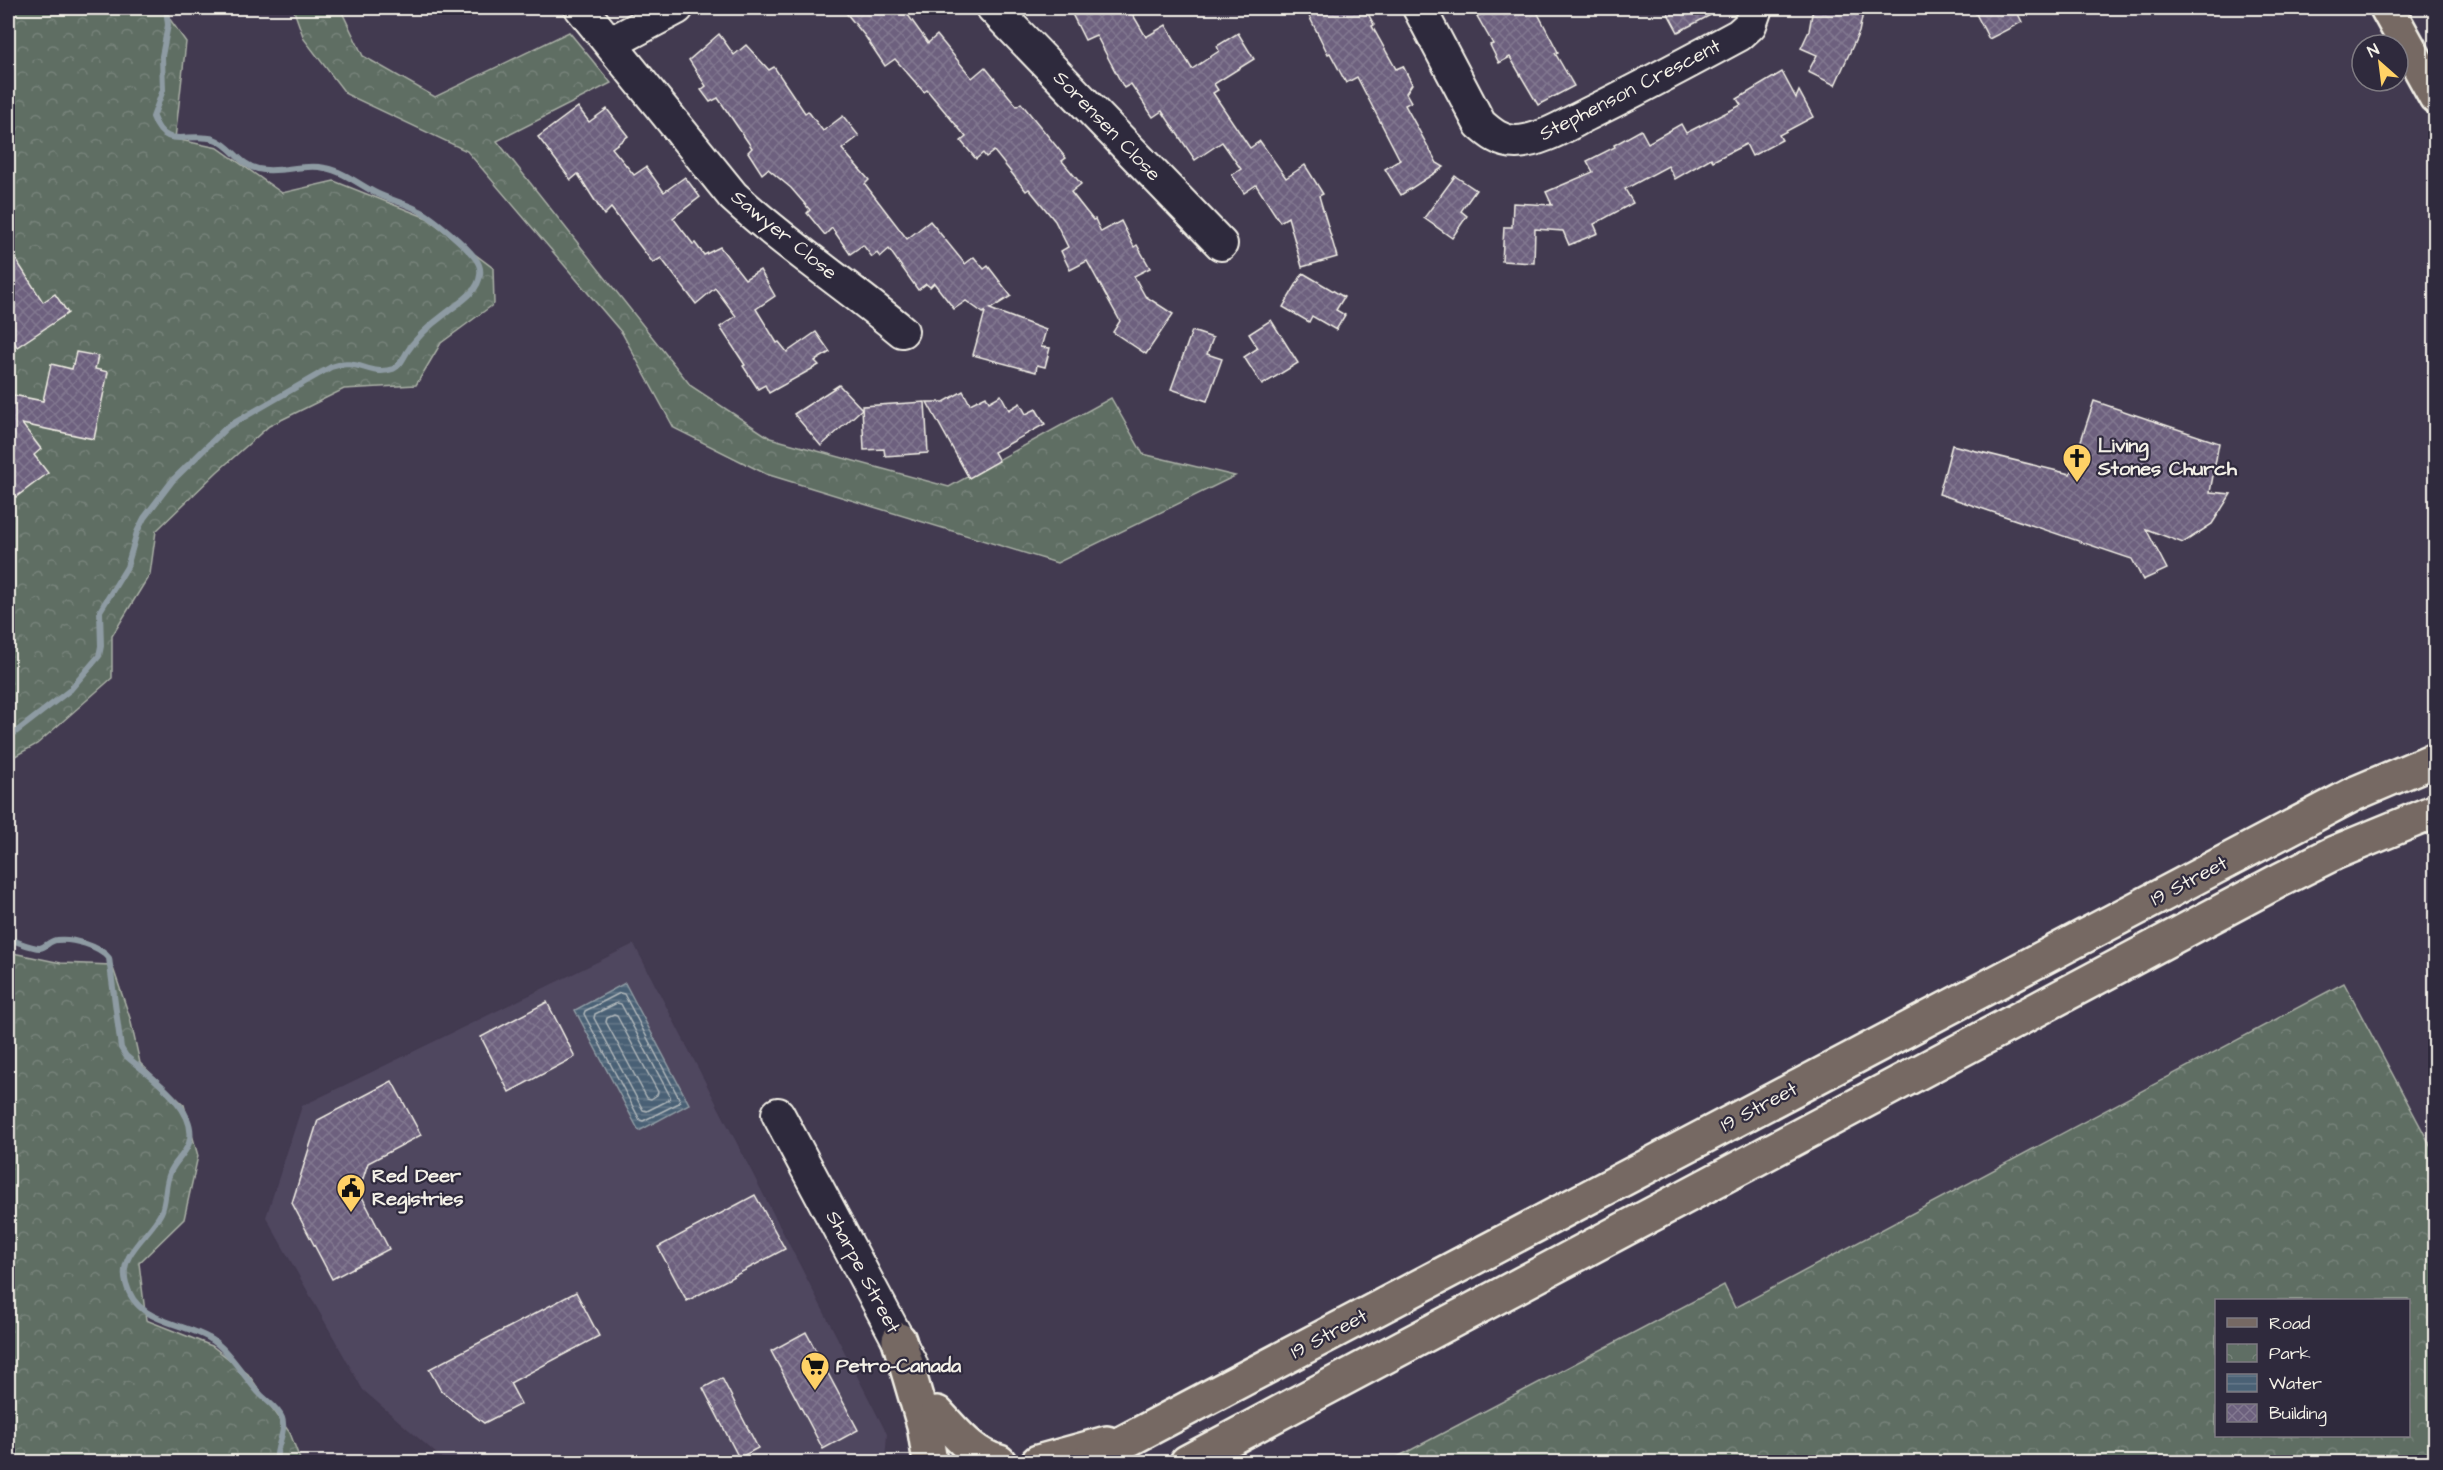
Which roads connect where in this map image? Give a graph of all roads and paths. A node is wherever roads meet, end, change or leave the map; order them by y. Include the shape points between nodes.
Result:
1 (581, 8) edge
2 (676, 8) edge
3 (993, 8) edge
4 (1419, 8) edge
5 (1756, 8) edge
6 (2392, 18) edge
7 (610, 43) junction
8 (2436, 48) edge
9 (2436, 98) edge
10 (1221, 244) dead end
11 (902, 331) dead end
12 (2436, 759) edge
13 (2436, 810) edge
14 (2436, 830) edge
15 (2280, 880) junction
16 (778, 1114) dead end
17 (898, 1340) junction
18 (937, 1413) junction
19 (1148, 1429) junction
20 (930, 1462) edge
21 (964, 1462) edge
22 (999, 1462) edge
23 (1038, 1462) edge
24 (1086, 1462) edge
25 (1187, 1462) edge

1 - 7 street, Sawyer Close
2 - 7 street
3 - 10 street, Sorensen Close
4 - 5 street, Stephenson Crescent via 1480,124 1494,137 1513,142 1534,140 1739,35 1750,26
6 - 8 main road
6 - 9 main road
7 - 11 street, Sawyer Close via 733,196
12 - 19 main road, 19 Street via 2356,793
13 - 15 main road
14 - 15 main road
15 - 25 main road
16 - 17 street, Sharpe Street
17 - 18 street, Sharpe Street
17 - 20 main road via 924,1425
18 - 21 street, Sharpe Street
18 - 22 main road via 966,1444
19 - 23 main road
19 - 24 main road, 19 Street

